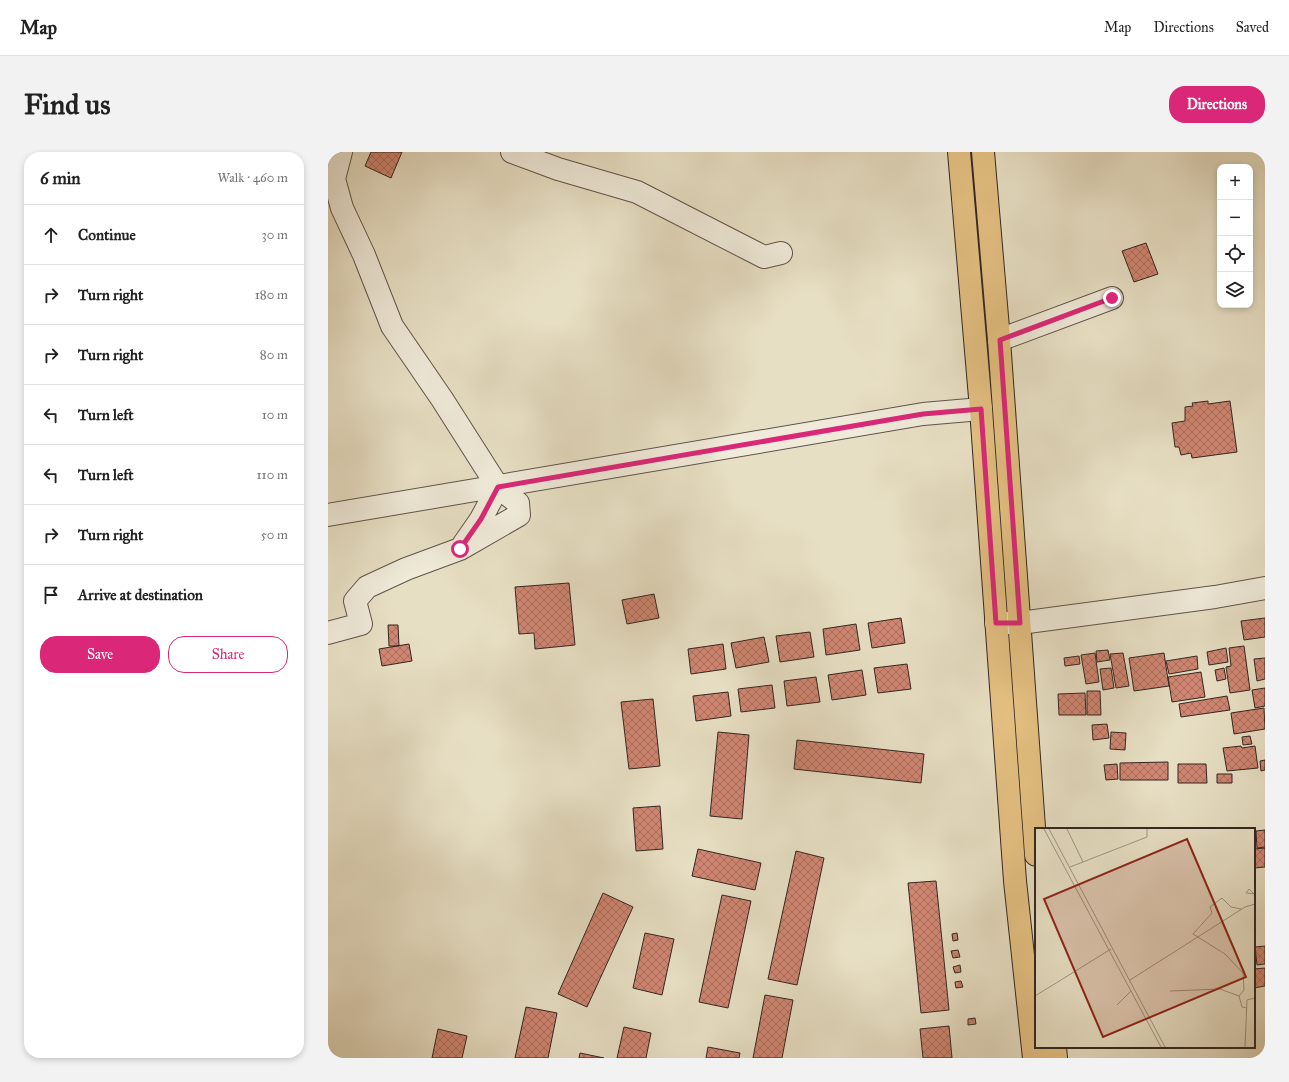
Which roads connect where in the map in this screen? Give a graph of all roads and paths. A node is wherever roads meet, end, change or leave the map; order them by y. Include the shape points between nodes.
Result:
1 (340, 152) edge
2 (512, 152) edge
3 (959, 152) edge
4 (983, 152) edge
5 (781, 253) dead end
6 (1112, 298) dead end
7 (1000, 340) junction
8 (981, 409) junction
9 (498, 487) junction
10 (328, 516) edge
11 (460, 549) junction
12 (1265, 588) edge
13 (996, 623) junction
14 (1020, 623) junction
15 (328, 633) edge
16 (1035, 840) edge
17 (1055, 1048) edge
18 (1034, 1058) edge
19 (1056, 1058) edge

1 - 9 street via 334,179 342,208 364,254 392,326
2 - 5 street via 558,169 637,192 764,257
3 - 8 main road
4 - 7 main road
6 - 7 street
7 - 14 main road
8 - 9 street via 923,414
8 - 13 main road
9 - 10 street
9 - 11 street via 481,519
9 - 11 street via 518,503 519,515
11 - 15 street via 367,587 355,601 361,624
12 - 14 street
13 - 14 street
13 - 18 main road via 1015,881
14 - 16 main road
17 - 19 main road

